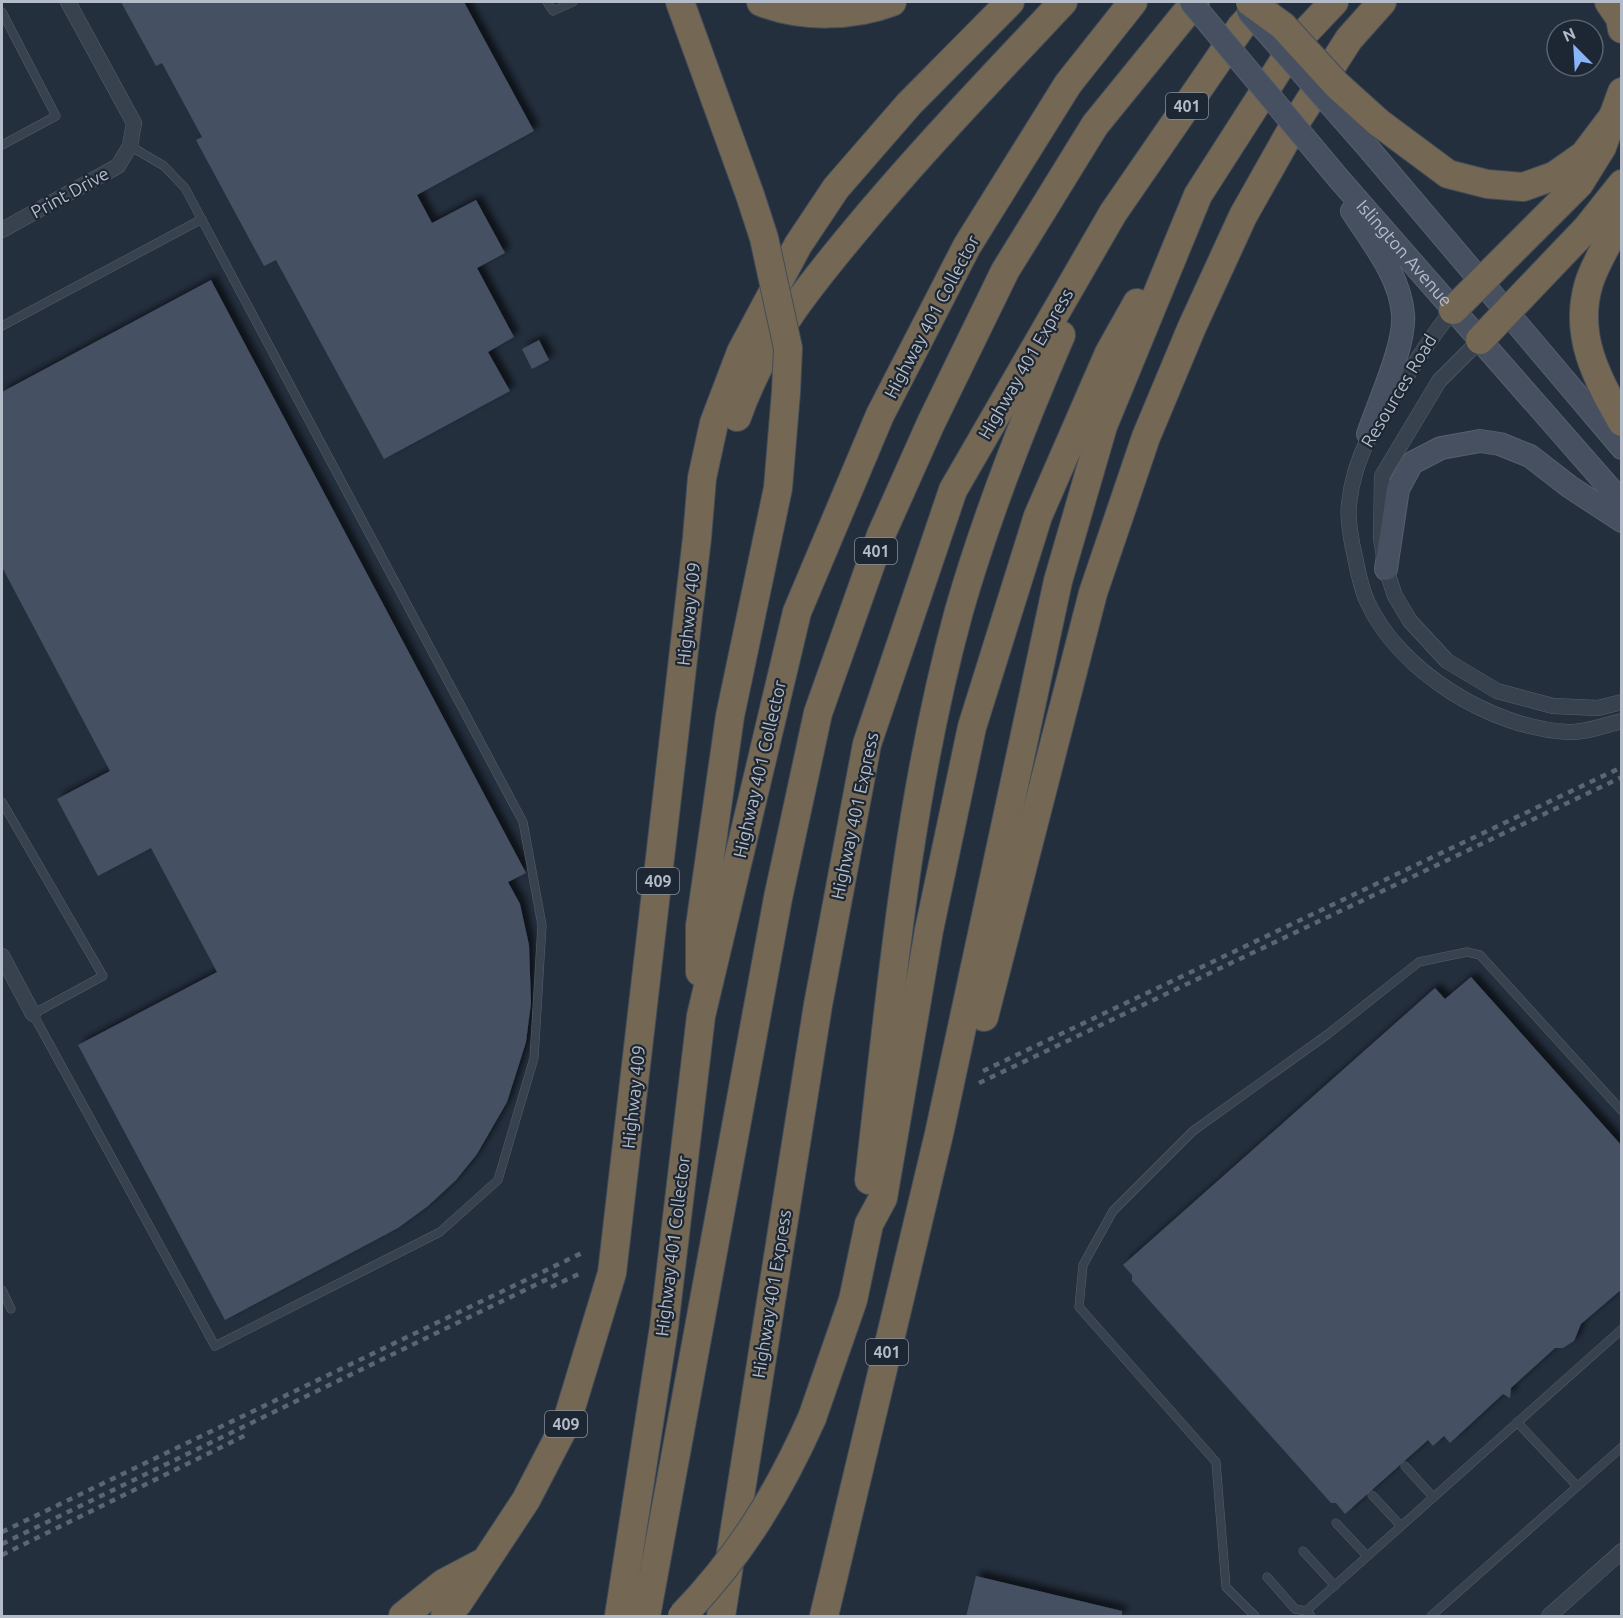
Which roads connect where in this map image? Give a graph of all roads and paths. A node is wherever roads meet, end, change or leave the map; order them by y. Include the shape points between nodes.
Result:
1 (68, 2) edge
2 (547, 2) edge
3 (573, 2) edge
4 (680, 2) edge
5 (761, 2) edge
6 (892, 2) edge
7 (1010, 2) edge
8 (1063, 2) edge
9 (1133, 2) edge
10 (1193, 2) edge
11 (1240, 2) edge
12 (1250, 2) edge
13 (1264, 2) edge
14 (1334, 2) edge
15 (1382, 2) edge
16 (1609, 2) edge
17 (2, 12) edge
18 (1622, 29) edge
19 (1618, 103) edge
20 (1371, 132) junction
21 (2, 144) edge
22 (130, 146) junction
23 (1340, 179) junction
24 (1622, 184) edge
25 (1198, 195) junction
26 (1113, 213) junction
27 (1622, 217) edge
28 (202, 219) junction
29 (2, 230) edge
30 (1481, 282) junction
31 (1453, 310) junction
32 (1506, 311) junction
33 (2, 326) edge
34 (1480, 340) junction
35 (1622, 422) edge
36 (1368, 434) junction
37 (1622, 448) edge
38 (1622, 502) edge
39 (1622, 521) edge
40 (697, 538) junction
41 (1386, 569) junction
42 (1622, 702) edge
43 (1622, 721) edge
44 (2, 802) edge
45 (2, 956) edge
46 (33, 1014) junction
47 (701, 1016) junction
48 (953, 1070) junction
49 (1622, 1111) edge
50 (869, 1224) junction
51 (2, 1290) edge
52 (11, 1309) dead end
53 (1622, 1329) edge
54 (1517, 1422) junction
55 (1622, 1447) edge
56 (1405, 1466) dead end
57 (1577, 1486) junction
58 (1372, 1496) dead end
59 (1433, 1497) junction
60 (1336, 1523) dead end
61 (1401, 1526) junction
62 (1303, 1551) dead end
63 (1622, 1551) edge
64 (1367, 1556) junction
65 (487, 1561) junction
66 (1267, 1577) dead end
67 (1335, 1586) junction
68 (1309, 1614) edge
69 (403, 1617) edge
70 (445, 1617) edge
71 (619, 1617) edge
72 (646, 1617) edge
73 (682, 1617) edge
74 (721, 1617) edge
75 (824, 1617) edge
76 (1255, 1617) edge
77 (1431, 1617) edge
78 (1549, 1617) edge

1 - 22 street via 134,123
2 - 3 lane via 553,11
4 - 47 highway, bridge via 764,238 789,348 778,488 730,716 700,926
5 - 6 highway via 780,9 812,12 869,11
7 - 40 highway via 909,104 836,188 798,245 741,352 714,423 702,478
8 - 40 highway via 924,149 813,280 778,330 747,390
9 - 47 highway, Highway 401 Collector / 401 via 1068,84 967,246 880,415 797,612
10 - 23 main road, Islington Avenue, bridge
10 - 72 highway, 401 via 1095,125 1005,271 881,535 818,712 778,898
11 - 20 main road, bridge
12 - 20 highway, bridge via 1283,26 1337,85
13 - 26 highway, Highway 401 Express / 401 via 1241,27
14 - 25 highway, 401 via 1296,42
15 - 48 highway via 1349,39 1243,216 1146,437 1093,593 980,1031
16 - 18 highway
17 - 21 lane via 56,116
19 - 20 highway via 1584,155 1554,176 1523,187 1448,174
19 - 30 highway via 1602,147 1578,184
20 - 30 main road
22 - 28 lane via 164,166 185,188
22 - 29 street, Print Drive via 118,166
23 - 31 main road, Islington Avenue
23 - 36 main road via 1352,211 1391,273 1403,314 1401,337
24 - 32 highway via 1587,228
25 - 48 highway, 401 via 1103,426 1058,581
25 - 50 highway via 1109,353 1038,516 972,727 929,930 883,1198
26 - 50 highway via 1016,438 959,612 905,872 867,1197
26 - 74 highway, Highway 401 Express / 401 via 953,490 867,744 818,1005
27 - 35 highway via 1590,281 1583,323 1593,368
28 - 33 lane
28 - 46 lane via 523,822 542,925 534,1058 498,1180 441,1232 215,1346
30 - 31 highway
30 - 32 main road
31 - 34 main road, Islington Avenue
31 - 36 street, Resources Road
32 - 34 highway
32 - 37 main road
34 - 38 main road, Islington Avenue
34 - 41 street, Resources Road via 1439,381 1382,476 1381,538
36 - 43 street, Resources Road via 1350,495 1350,537 1367,600 1384,631 1438,682 1497,717 1571,733
39 - 41 main road via 1570,488 1530,456 1480,441 1441,448 1412,463 1398,489
40 - 65 highway, Highway 409 / 409 via 612,1273 567,1421
41 - 42 street, Resources Road via 1395,596 1410,621 1441,655 1471,677 1497,691 1553,706 1598,708
44 - 46 lane via 103,976
45 - 46 street
47 - 71 highway, Highway 401 Collector / 401 via 664,1328
48 - 75 highway, 401
49 - 76 lane via 1480,955 1467,952 1419,962 1328,1034 1193,1131 1113,1211 1083,1265 1079,1307 1216,1462 1226,1587
50 - 73 highway, bridge via 853,1300 812,1418 786,1475 748,1539
51 - 52 lane
53 - 54 lane
54 - 57 lane
54 - 59 lane
55 - 57 lane
56 - 59 lane
57 - 77 lane
58 - 61 lane
59 - 61 lane
60 - 64 lane
61 - 64 lane
62 - 67 lane
63 - 78 street
64 - 67 lane
65 - 69 highway via 444,1584
65 - 70 highway, Highway 409 / 409
66 - 68 lane via 1295,1609
67 - 68 lane

